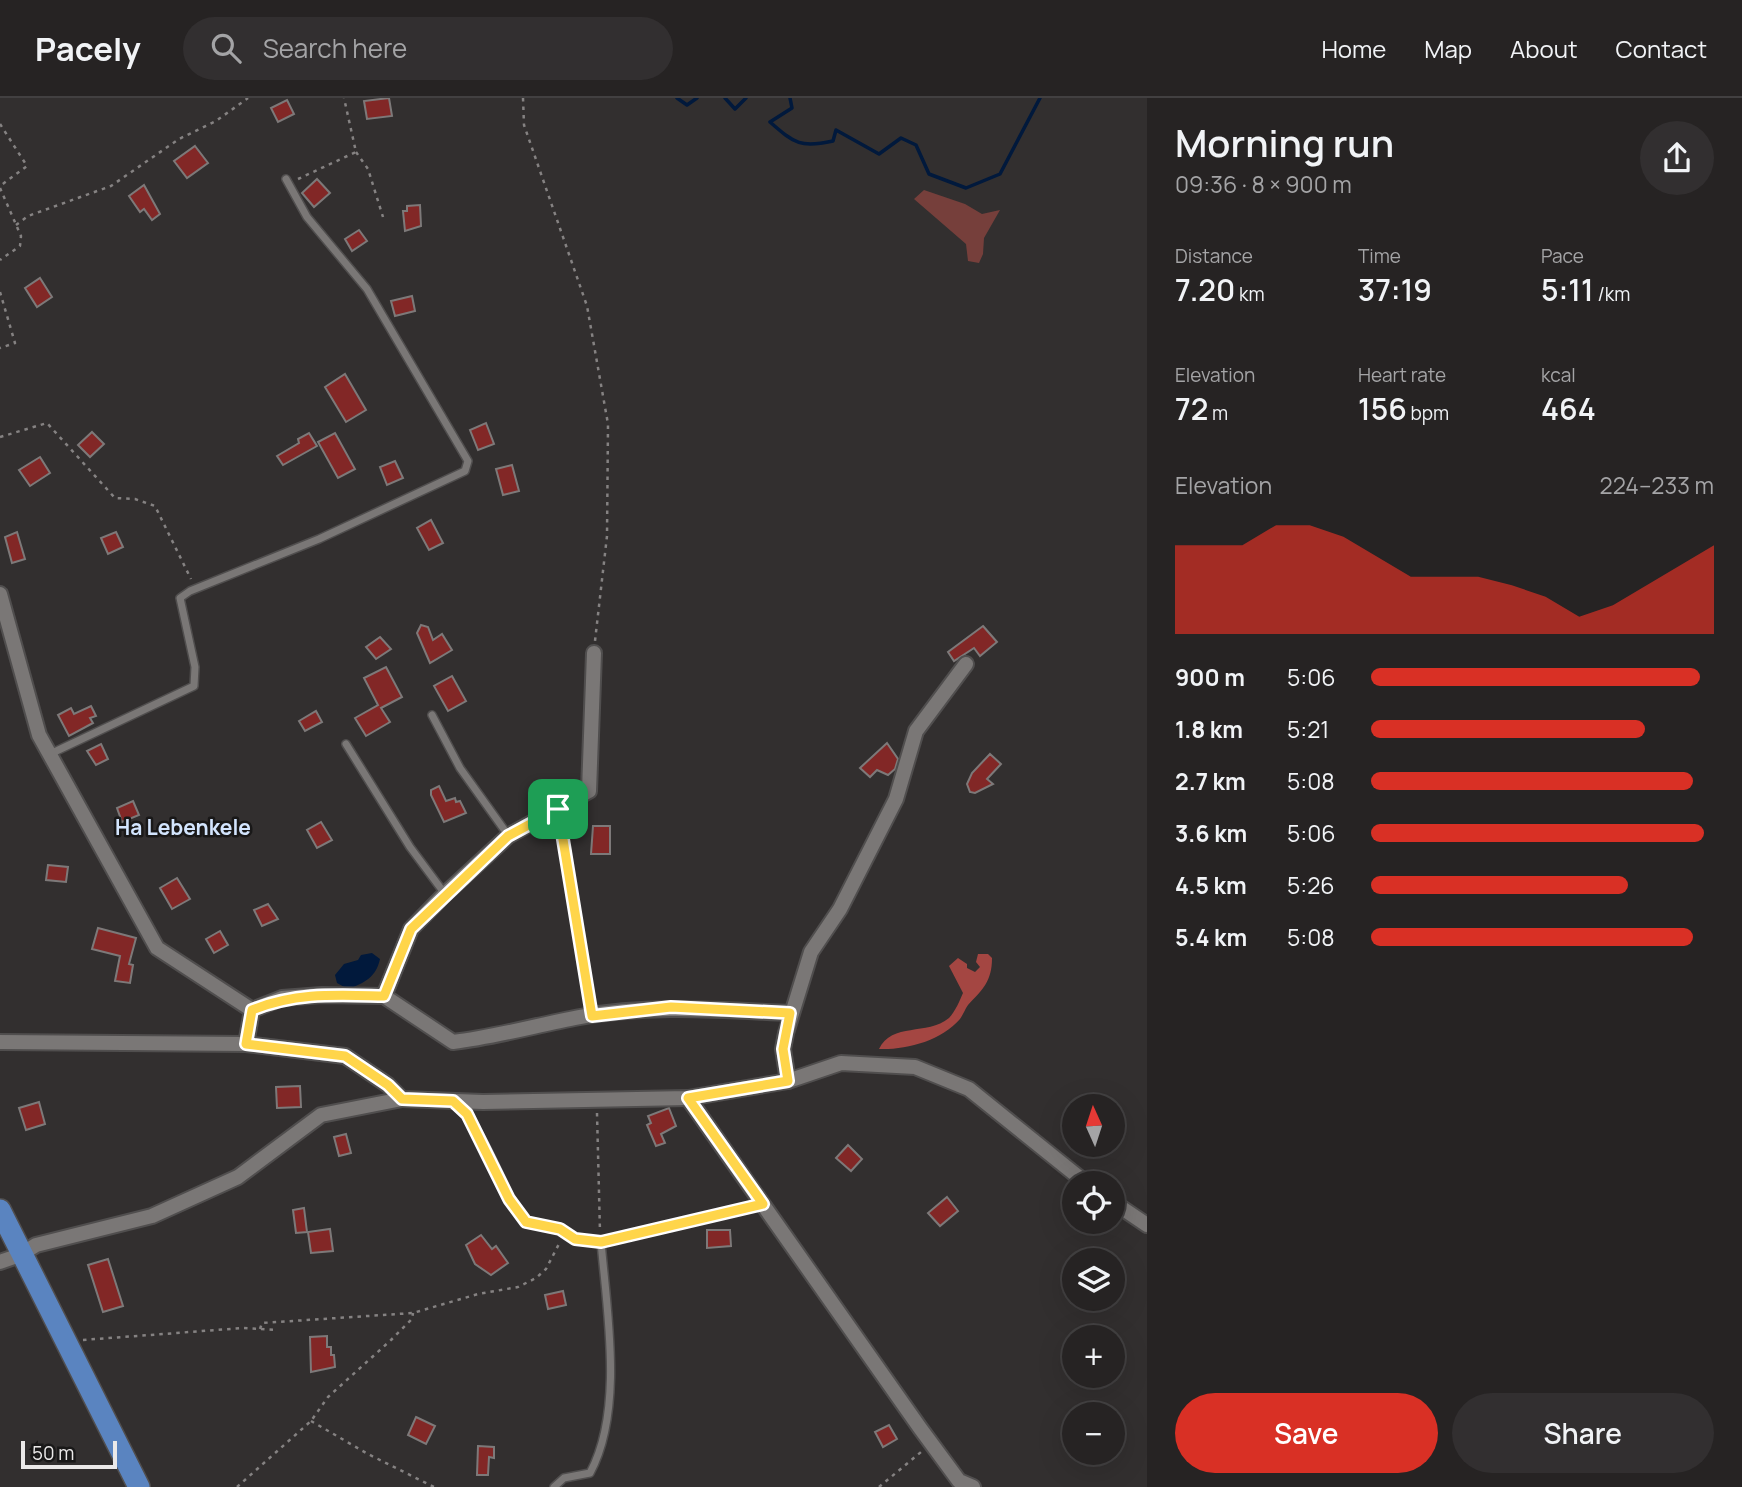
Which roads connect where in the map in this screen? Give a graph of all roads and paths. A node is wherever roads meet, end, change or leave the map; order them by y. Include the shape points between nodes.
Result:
1 (248, 98) edge
2 (344, 98) edge
3 (523, 98) edge
4 (0, 124) edge
5 (356, 152) junction
6 (287, 181) joint
7 (0, 187) edge
8 (383, 217) dead end
9 (16, 225) junction
10 (0, 260) edge
11 (0, 292) edge
12 (0, 348) edge
13 (0, 437) edge
14 (198, 588) junction
15 (0, 597) edge
16 (594, 653) joint
17 (966, 664) dead end
18 (432, 715) dead end
19 (346, 744) dead end
20 (50, 755) junction
21 (558, 809) junction
22 (508, 836) junction
23 (445, 894) junction
24 (384, 996) junction
25 (252, 1010) junction
26 (790, 1013) junction
27 (592, 1016) junction
28 (0, 1042) edge
29 (246, 1044) junction
30 (788, 1081) junction
31 (688, 1098) junction
32 (402, 1099) junction
33 (597, 1099) junction
34 (453, 1101) junction
35 (1071, 1171) edge
36 (763, 1204) junction
37 (0, 1210) edge
38 (1125, 1210) edge
39 (1147, 1225) edge
40 (566, 1233) junction
41 (601, 1242) junction
42 (10, 1259) edge
43 (413, 1313) junction
44 (260, 1329) junction
45 (278, 1330) dead end
46 (66, 1344) junction
47 (311, 1421) junction
48 (932, 1443) junction
49 (139, 1487) edge
50 (237, 1487) edge
51 (434, 1487) edge
52 (554, 1487) edge
53 (879, 1487) edge
54 (974, 1487) edge

1 - 9 path via 111,186 28,216
2 - 5 path
3 - 16 path via 524,125 587,306 608,424 607,536
4 - 7 path via 26,166
5 - 6 path
5 - 8 path via 368,169
6 - 14 lane via 307,216 367,289 468,461 465,471
7 - 9 path
9 - 10 path via 20,246
11 - 12 path via 15,343
13 - 14 path via 47,423 115,498 155,506
14 - 20 lane via 180,598 195,667 194,687
15 - 20 street via 38,735
16 - 21 street via 589,791
17 - 26 street via 916,731 896,799 839,909 811,952
18 - 22 lane via 460,768
19 - 23 lane
20 - 25 street via 158,948
21 - 22 street
21 - 27 lane
22 - 23 street
23 - 24 street via 411,929
24 - 25 street via 282,998
24 - 27 street via 453,1042
25 - 29 street
26 - 27 street via 671,1007
26 - 30 street via 783,1049
28 - 29 street
29 - 32 street via 345,1056
30 - 31 street
30 - 35 street via 841,1063 915,1067 969,1089
31 - 33 street
31 - 36 street
32 - 34 street
32 - 42 street via 321,1115 238,1177 152,1216 36,1245
33 - 34 street
33 - 41 path
34 - 40 lane via 467,1114 509,1199 526,1222
36 - 41 path
36 - 48 street
37 - 42 main road
38 - 39 street
40 - 41 lane via 575,1239
40 - 43 path via 536,1279
41 - 52 lane via 609,1329 609,1403 601,1453 590,1473 564,1478
42 - 46 main road
43 - 44 path via 262,1322
43 - 47 path via 391,1340 328,1397
44 - 45 path
44 - 46 path via 97,1337
46 - 49 main road
47 - 50 path
47 - 51 path
48 - 53 path
48 - 54 street via 959,1481

